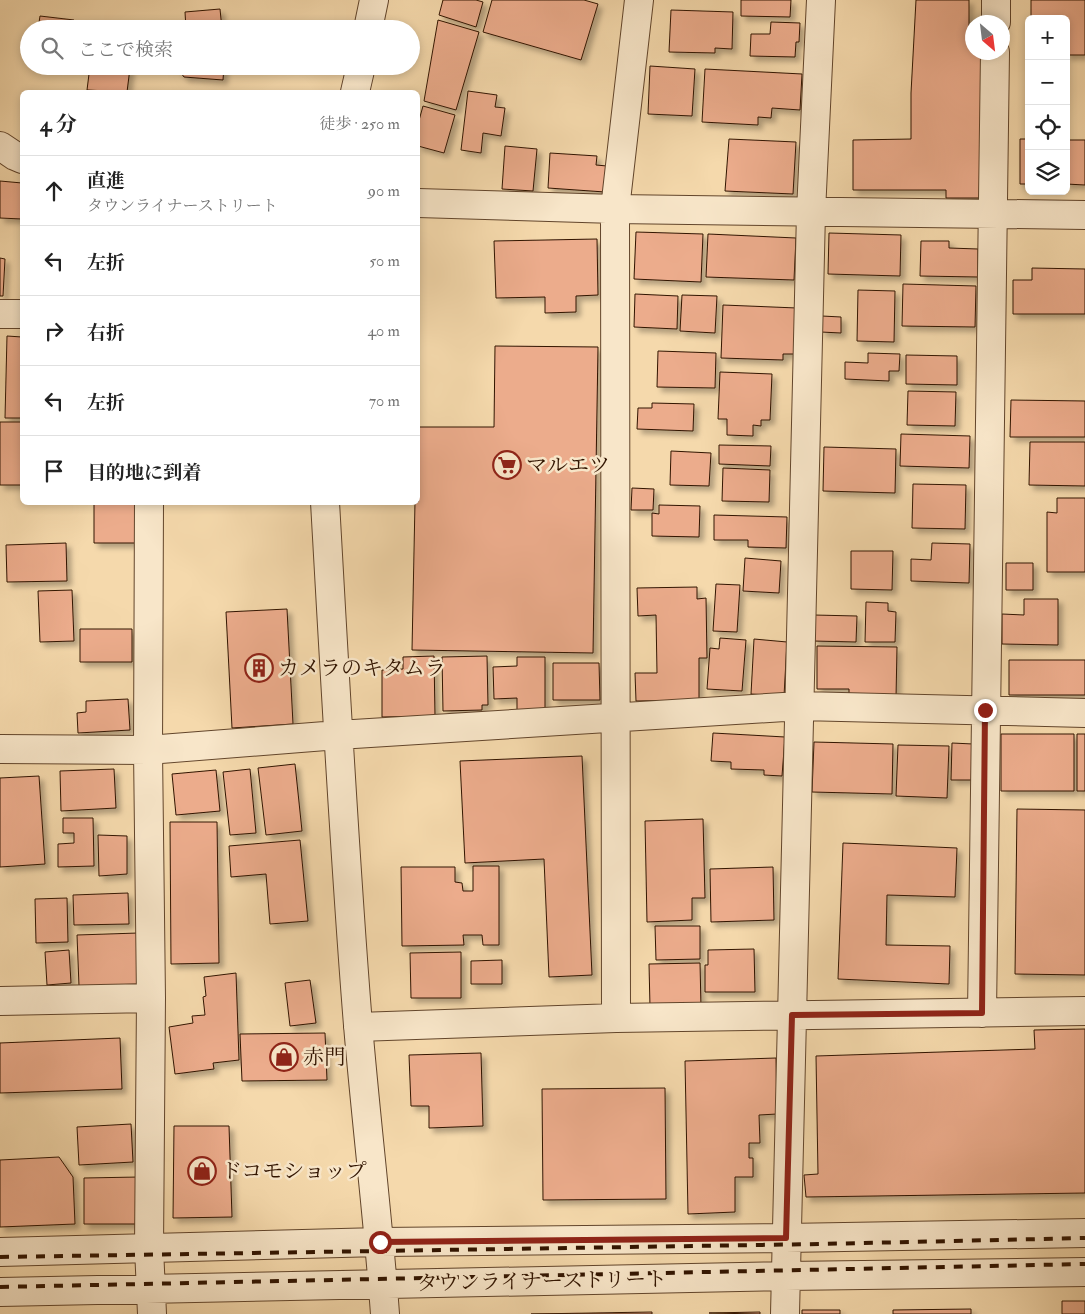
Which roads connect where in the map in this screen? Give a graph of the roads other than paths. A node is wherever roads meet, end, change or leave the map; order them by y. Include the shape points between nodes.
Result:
1 (374, 0) edge
2 (639, 0) edge
3 (821, 0) edge
4 (996, 0) edge
5 (996, 15) edge
6 (370, 20) edge
7 (995, 60) edge
8 (359, 75) edge
9 (355, 90) edge
10 (0, 146) edge
11 (20, 158) edge
12 (0, 161) edge
13 (20, 165) edge
14 (420, 203) edge
15 (615, 208) junction
16 (811, 212) junction
17 (992, 214) junction
18 (1085, 215) edge
19 (0, 314) edge
20 (20, 314) edge
21 (149, 505) edge
22 (325, 505) edge
23 (800, 706) junction
24 (985, 710) junction
25 (1085, 713) edge
26 (615, 718) junction
27 (338, 736) junction
28 (0, 750) edge
29 (148, 750) junction
30 (150, 998) junction
31 (0, 1001) edge
32 (1085, 1012) edge
33 (982, 1013) junction
34 (792, 1015) junction
35 (616, 1018) junction
36 (358, 1027) junction
37 (1085, 1233) edge
38 (786, 1238) junction
39 (380, 1242) junction
40 (149, 1248) junction
41 (0, 1252) edge
42 (1085, 1272) edge
43 (786, 1276) junction
44 (383, 1284) junction
45 (0, 1292) edge
46 (151, 1302) edge
47 (385, 1314) edge
48 (785, 1314) edge

1 - 6 street
2 - 15 street
3 - 16 street
4 - 5 street
7 - 17 street
8 - 9 street
10 - 11 street
12 - 13 street
14 - 15 street
15 - 16 street
15 - 26 street
16 - 17 street
16 - 23 street
17 - 18 street
17 - 24 street
19 - 20 street
21 - 29 street
22 - 27 street
23 - 24 street
23 - 26 street
23 - 34 street
24 - 25 street
24 - 33 street
26 - 27 street
26 - 35 street
27 - 29 street
27 - 36 street
28 - 29 street
29 - 30 street
30 - 31 street
30 - 40 street
32 - 33 street
33 - 34 street
34 - 35 street
34 - 38 street
35 - 36 street
36 - 39 street
37 - 38 street, タウンライナーストリート
38 - 39 street, タウンライナーストリート
38 - 43 street
39 - 40 street, タウンライナーストリート
39 - 44 street
40 - 41 street, タウンライナーストリート
40 - 46 street
42 - 43 street, タウンライナーストリート
43 - 44 street, タウンライナーストリート
43 - 48 street
44 - 46 street, タウンライナーストリート
44 - 47 street
45 - 46 street, タウンライナーストリート

